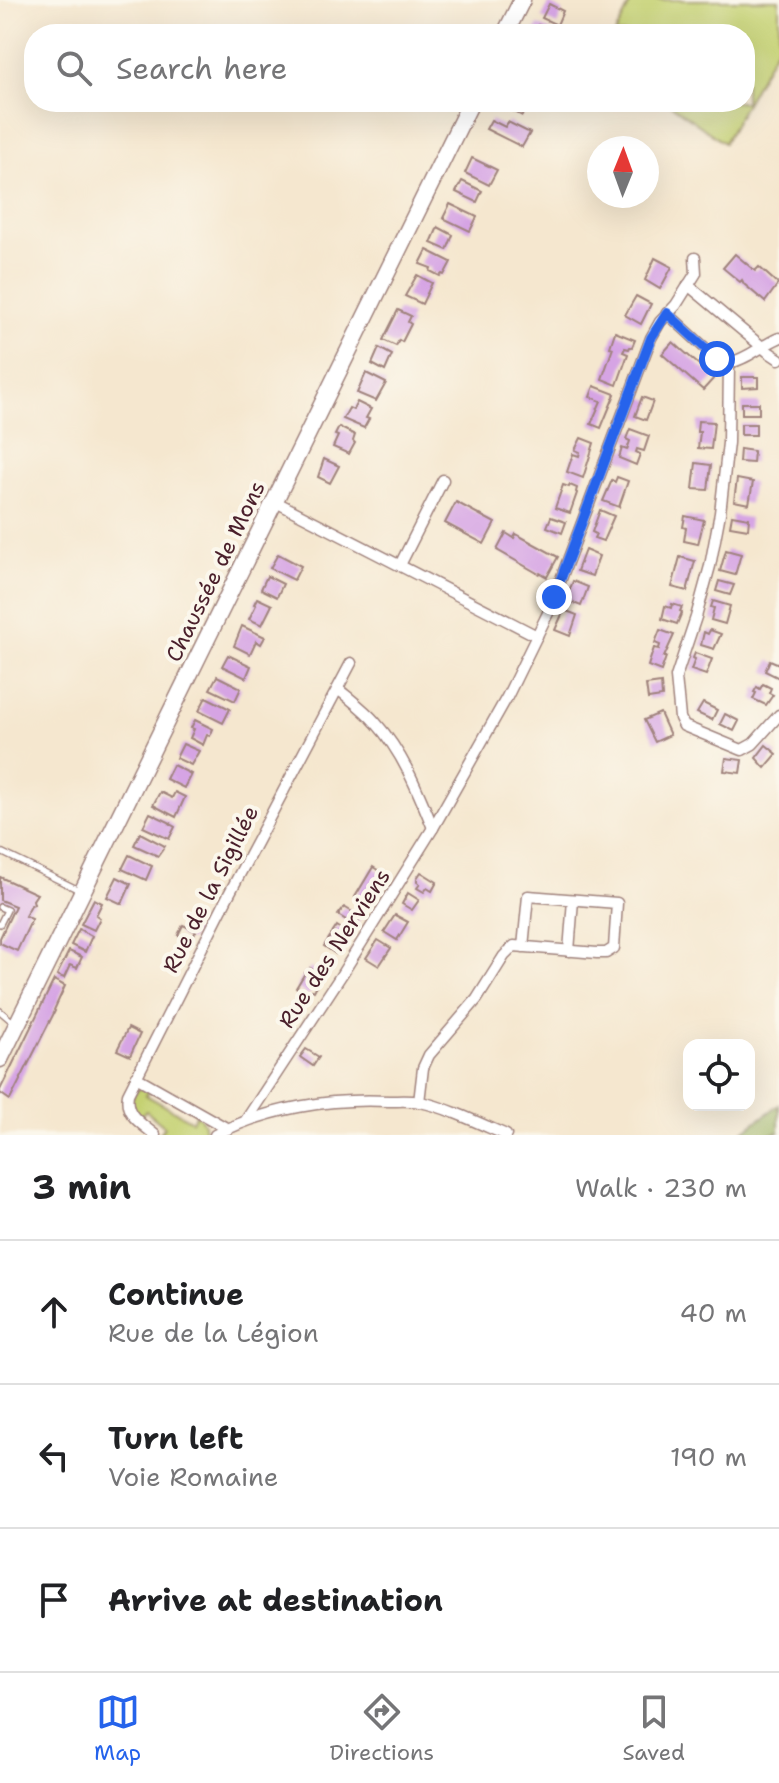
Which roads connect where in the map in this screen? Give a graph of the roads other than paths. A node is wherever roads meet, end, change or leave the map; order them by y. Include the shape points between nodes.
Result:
1 (522, 0) edge
2 (510, 24) edge
3 (466, 112) edge
4 (695, 258) dead end
5 (688, 285) junction
6 (667, 313) junction
7 (779, 338) edge
8 (761, 346) junction
9 (779, 359) edge
10 (729, 363) junction
11 (443, 480) dead end
12 (274, 501) junction
13 (400, 565) junction
14 (537, 636) junction
15 (351, 663) dead end
16 (338, 689) junction
17 (779, 715) edge
18 (433, 828) junction
19 (1, 852) edge
20 (81, 892) junction
21 (573, 900) junction
22 (0, 907) edge
23 (0, 924) edge
24 (523, 947) junction
25 (569, 951) junction
26 (0, 1011) edge
27 (17, 1025) junction
28 (0, 1059) edge
29 (136, 1077) junction
30 (419, 1102) junction
31 (246, 1120) junction
32 (228, 1129) junction
33 (155, 1135) edge
34 (215, 1135) edge
35 (506, 1135) edge

1 - 2 main road
3 - 12 main road, Chaussée de Mons
4 - 5 street via 696,273
5 - 6 street, Rue des Nerviens
5 - 8 street
6 - 10 street via 717,359
6 - 14 street, Rue des Nerviens via 651,338
7 - 8 street
8 - 9 street
8 - 10 street
10 - 17 street via 720,513 710,566 676,677 680,718 684,726 742,750
11 - 13 street
12 - 13 street
12 - 20 main road, Chaussée de Mons
13 - 14 street
14 - 18 street, Rue des Nerviens
15 - 16 street, Rue de la Sigillée
16 - 18 street via 394,745
16 - 29 street, Rue de la Sigillée
18 - 31 street, Rue des Nerviens
19 - 20 lane
20 - 27 main road, Chaussée de Mons
21 - 24 street via 528,896
21 - 25 street
21 - 25 street via 617,903 614,948 606,953
22 - 23 lane via 7,910
24 - 25 street
24 - 30 street via 514,946 504,956 477,999 429,1055
26 - 27 lane
27 - 28 main road, Chaussée de Mons
29 - 32 street
29 - 33 street, Rue de la Sigillée via 128,1110
30 - 31 street via 330,1102
30 - 35 street
31 - 32 street
32 - 34 street

